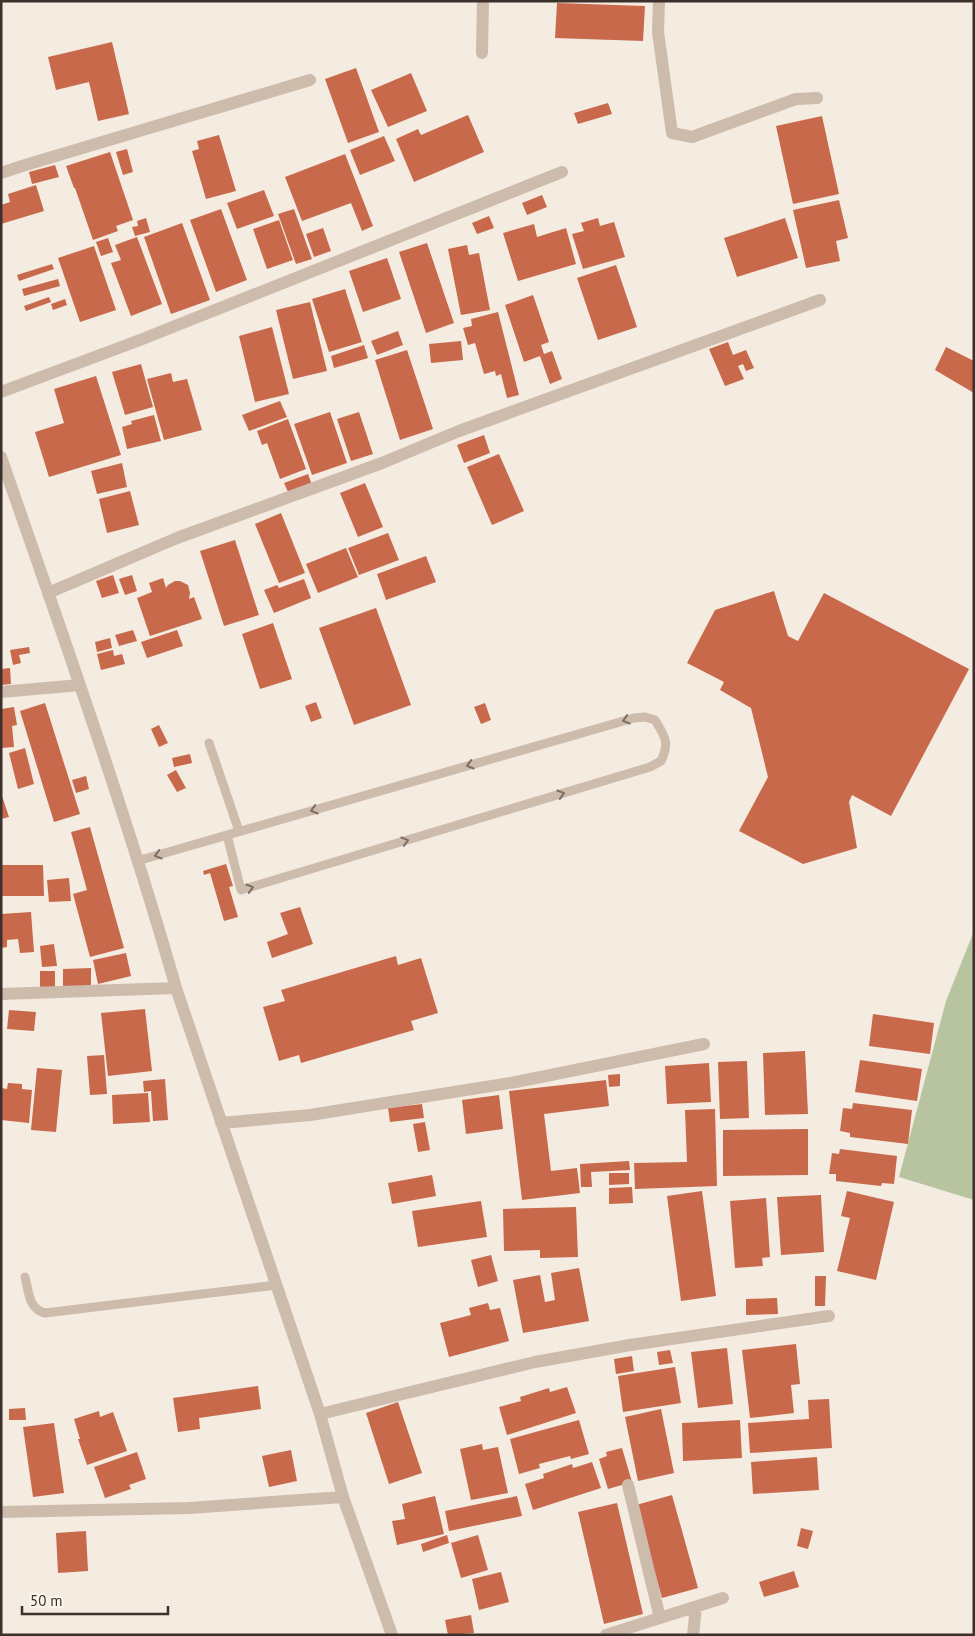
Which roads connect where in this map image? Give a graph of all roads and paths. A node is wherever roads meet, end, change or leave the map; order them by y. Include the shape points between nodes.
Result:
1 (483, 1) edge
2 (659, 1) edge
3 (482, 53) dead end
4 (310, 80) dead end
5 (817, 98) dead end
6 (562, 172) dead end
7 (1, 174) edge
8 (820, 300) dead end
9 (1, 392) edge
10 (1, 457) edge
11 (48, 593) junction
12 (80, 685) junction
13 (1, 692) edge
14 (209, 743) dead end
15 (239, 831) junction
16 (226, 835) junction
17 (137, 861) junction
18 (176, 988) junction
19 (1, 994) edge
20 (704, 1044) dead end
21 (221, 1123) junction
22 (25, 1276) dead end
23 (276, 1285) junction
24 (829, 1316) dead end
25 (320, 1414) junction
26 (628, 1486) dead end
27 (343, 1497) junction
28 (1, 1512) edge
29 (723, 1598) dead end
30 (696, 1607) junction
31 (660, 1618) junction
32 (392, 1635) edge
33 (606, 1635) edge
34 (693, 1635) edge

1 - 3 street
2 - 5 street via 658,32 672,133 692,136 796,99
4 - 7 street
6 - 9 street via 149,337
8 - 11 street via 176,538
10 - 11 street
11 - 12 street
12 - 13 street
12 - 17 street
14 - 15 lane
15 - 16 lane
16 -> 15 lane via 240,890 650,767 661,762 666,750 664,736 656,720 634,718
16 -> 17 lane
17 - 18 street
18 - 19 street
18 - 21 street
20 - 21 street via 507,1083 310,1114
21 - 23 street
22 - 23 lane via 32,1307 45,1313
23 - 25 street
24 - 25 street via 535,1362
25 - 27 street
26 - 31 street
27 - 28 street via 189,1508
27 - 32 street
29 - 30 street
30 - 31 street
30 - 34 street
31 - 33 street

